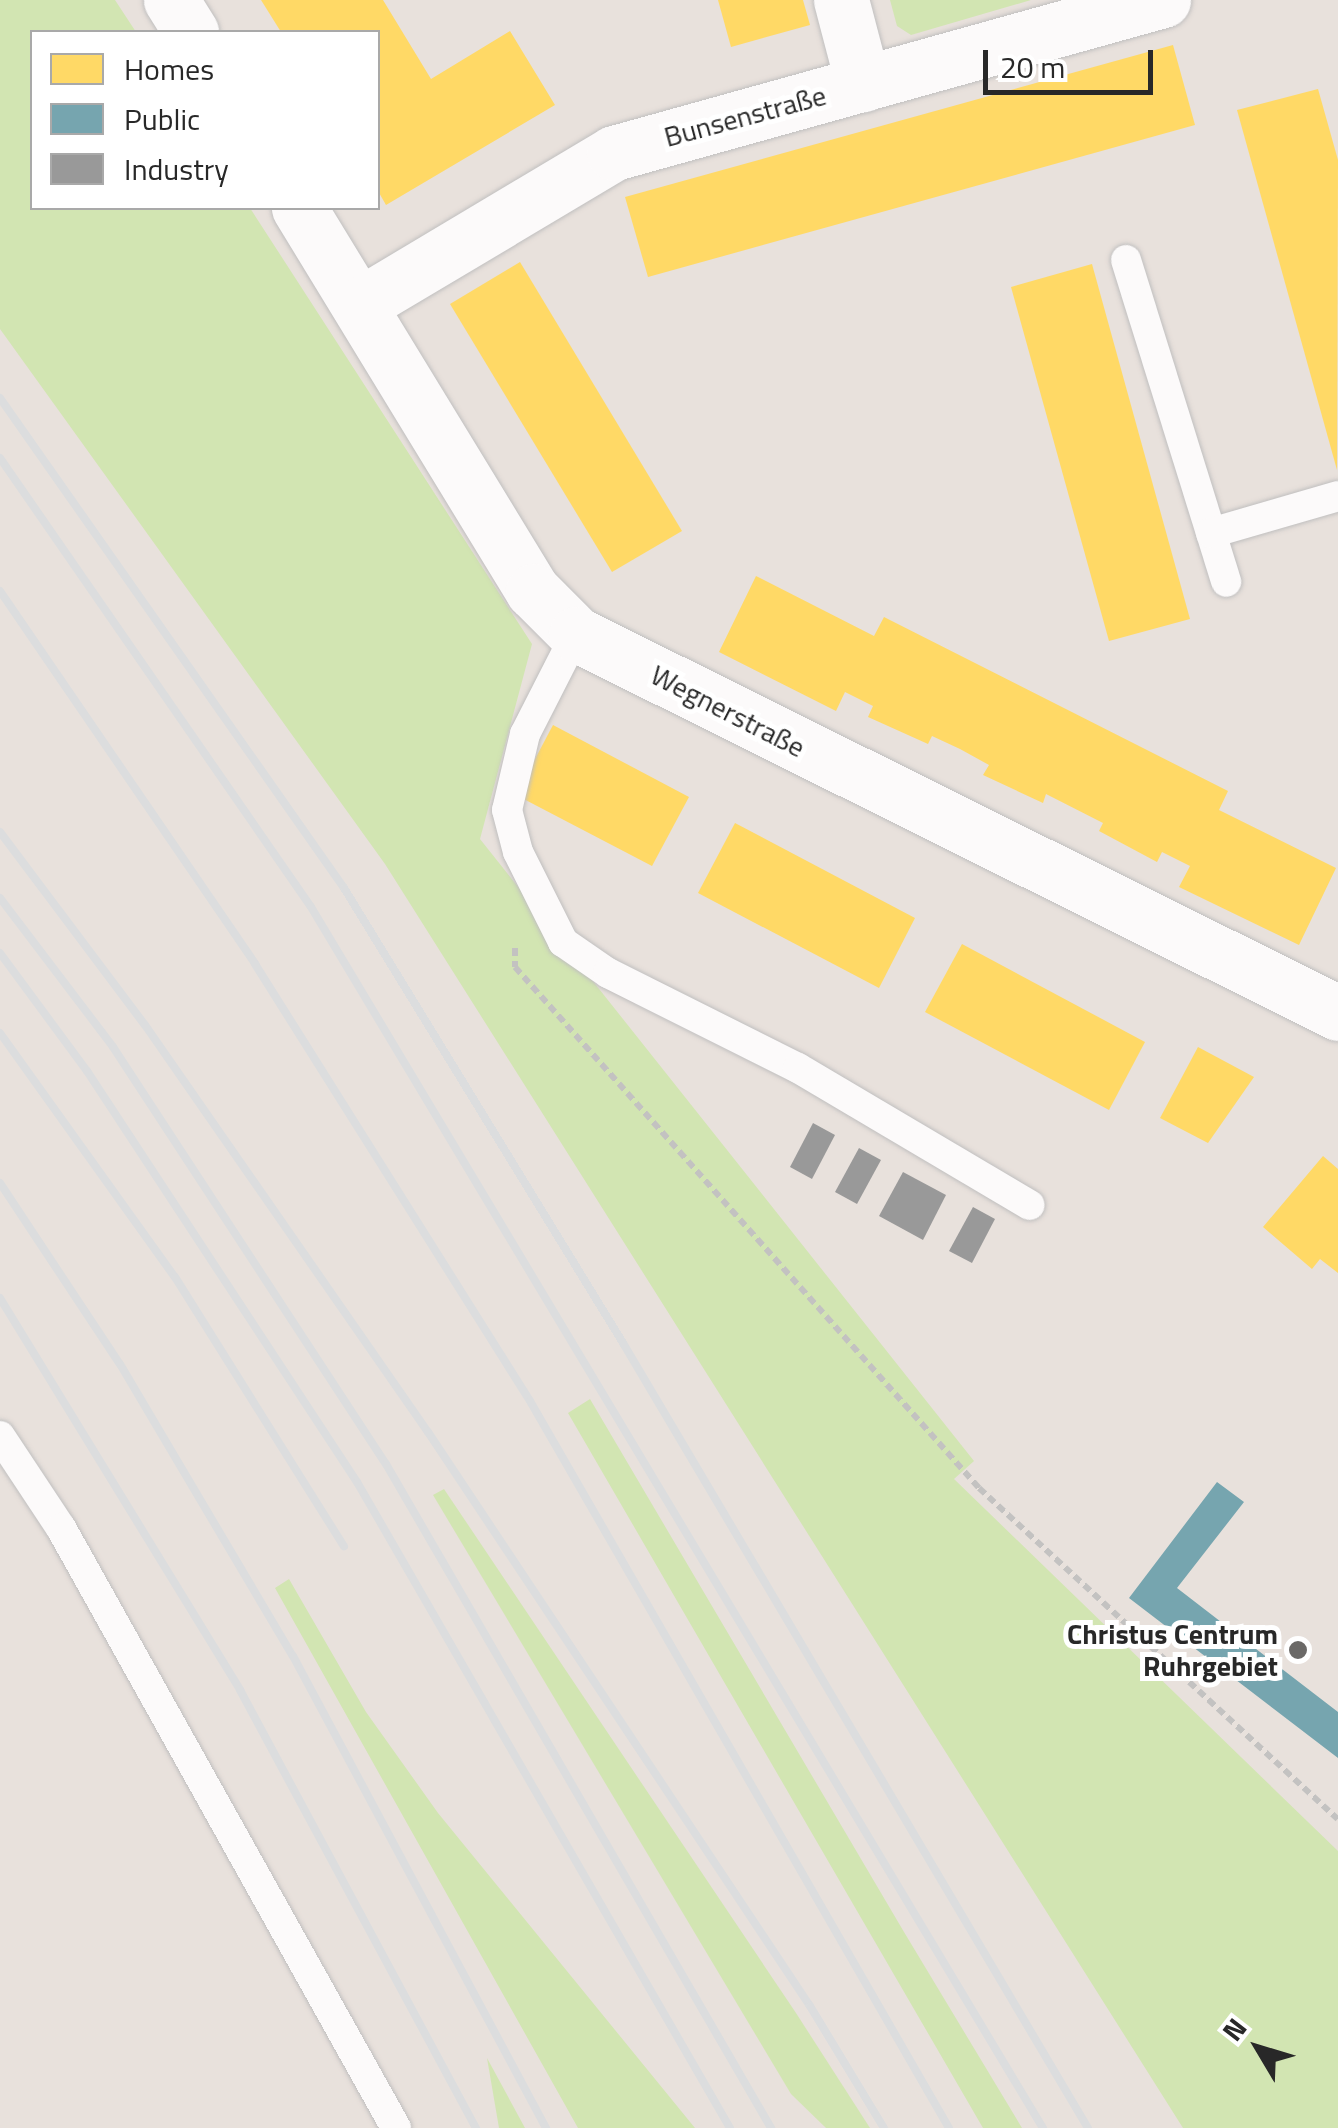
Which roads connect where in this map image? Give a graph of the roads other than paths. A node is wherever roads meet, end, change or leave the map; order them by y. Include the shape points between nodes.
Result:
1 (171, 0) edge
2 (841, 0) edge
3 (1163, 0) edge
4 (190, 30) edge
5 (863, 84) junction
6 (300, 210) edge
7 (1126, 260) dead end
8 (358, 305) junction
9 (1338, 496) edge
10 (1212, 533) junction
11 (1226, 582) dead end
12 (576, 634) junction
13 (1338, 1013) edge
14 (1030, 1206) dead end
15 (0, 1436) edge
16 (396, 2128) edge

1 - 4 street
2 - 5 street
3 - 5 street, Bunsenstraße
5 - 8 street, Bunsenstraße via 614,153
6 - 8 street, Wegnerstraße
7 - 10 lane
8 - 12 street, Wegnerstraße via 534,591
9 - 10 lane
10 - 11 lane
12 - 13 street, Wegnerstraße
12 - 14 lane via 525,734 507,810 518,852 563,942 798,1068
15 - 16 lane via 71,1545

